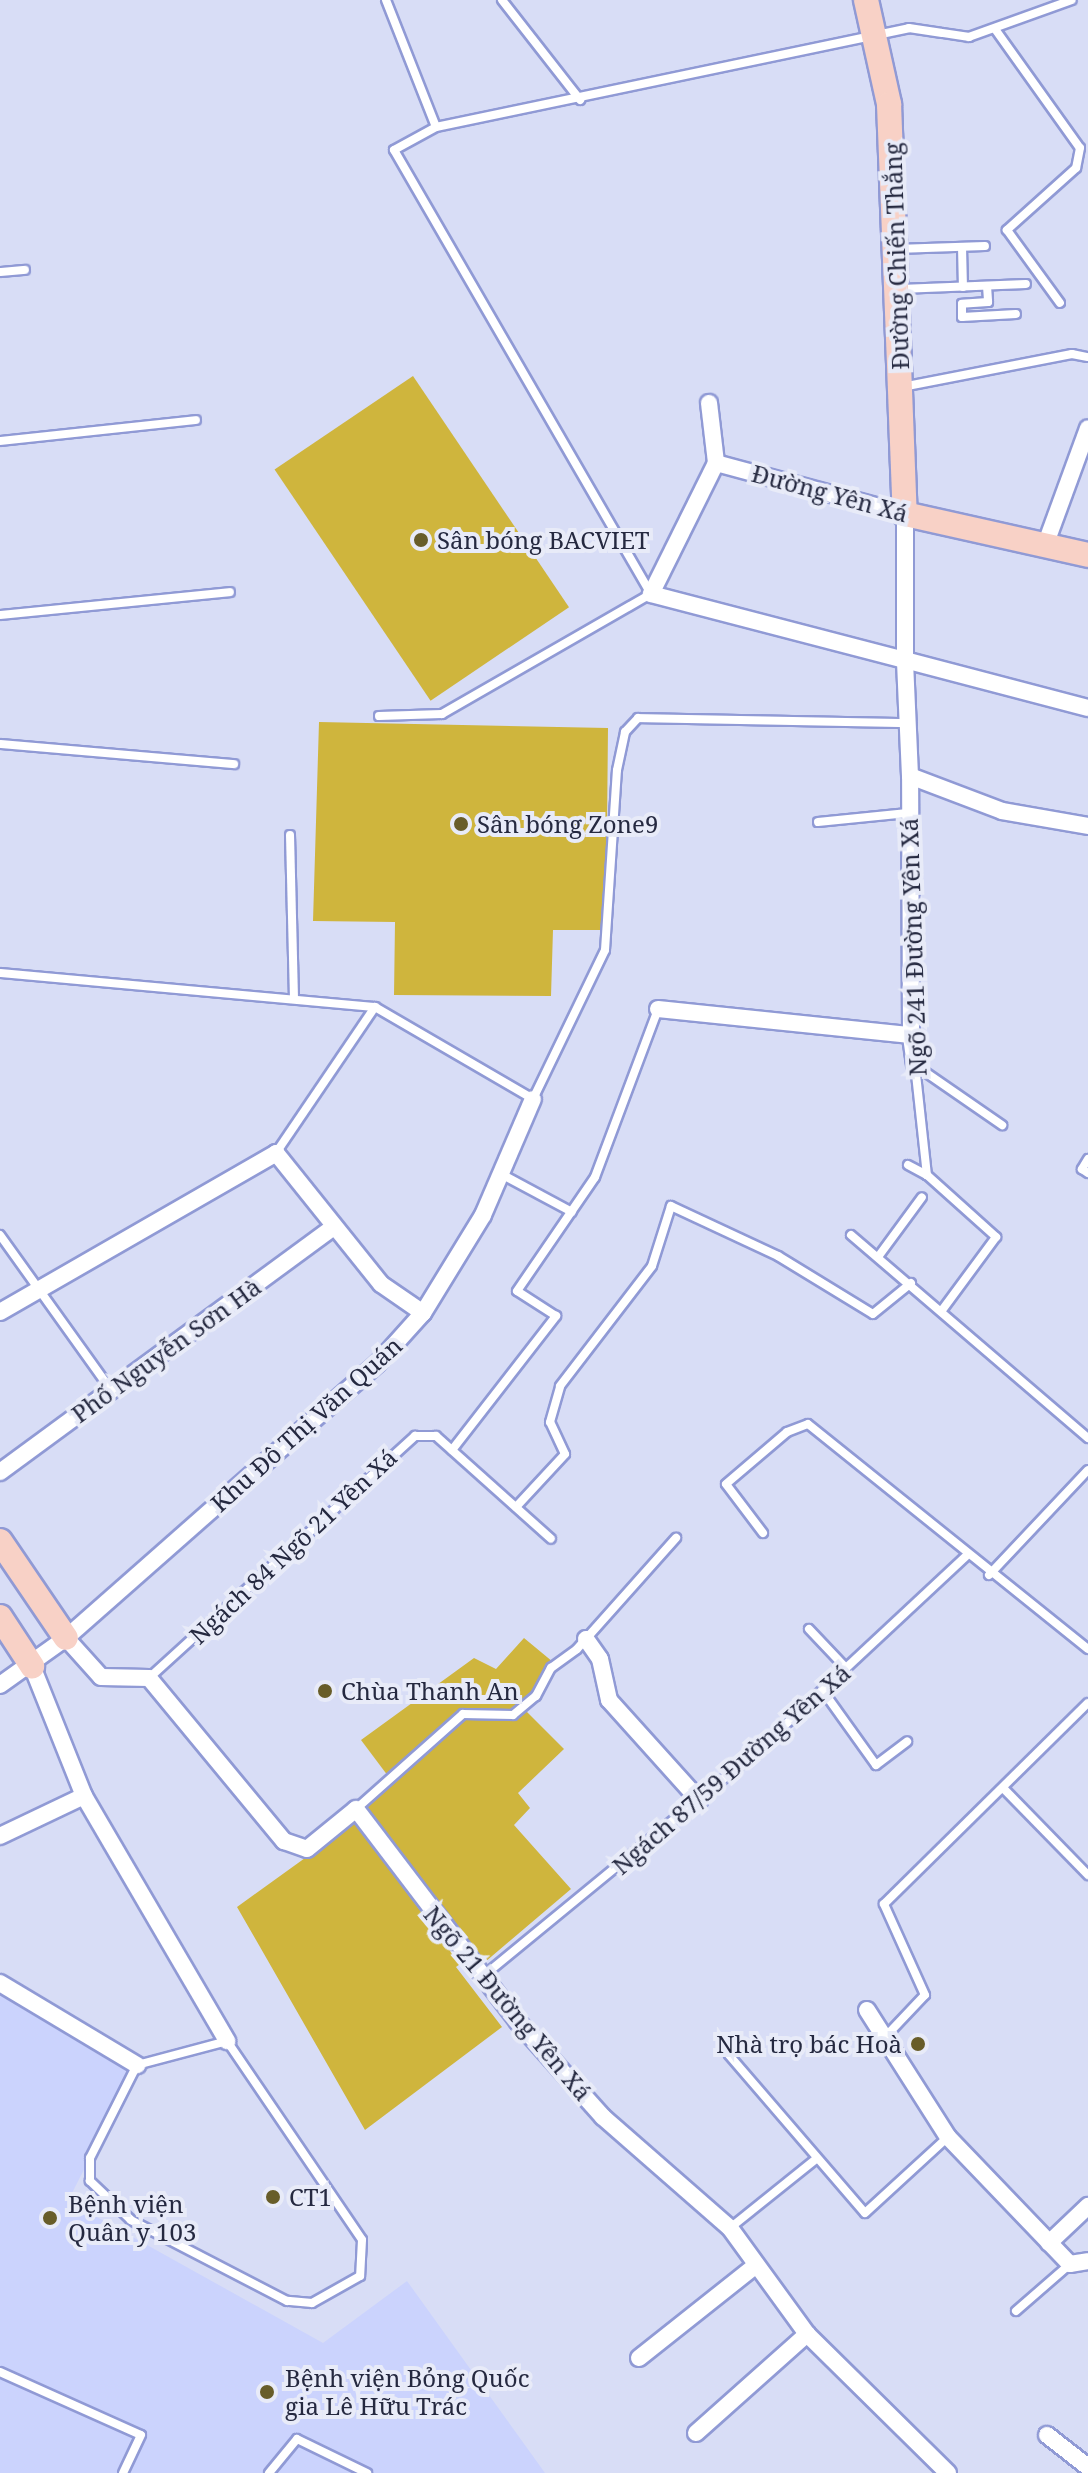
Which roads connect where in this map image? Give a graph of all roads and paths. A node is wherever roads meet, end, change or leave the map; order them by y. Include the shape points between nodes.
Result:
1 (386, 0) edge
2 (502, 0) edge
3 (866, 0) edge
4 (1072, 0) edge
5 (995, 29) junction
6 (875, 36) junction
7 (580, 100) junction
8 (436, 127) junction
9 (985, 246) dead end
10 (962, 247) junction
11 (895, 249) junction
12 (25, 270) dead end
13 (0, 272) edge
14 (1026, 284) dead end
15 (987, 286) junction
16 (963, 287) junction
17 (896, 289) junction
18 (1060, 303) dead end
19 (1016, 314) dead end
20 (1088, 357) edge
21 (901, 387) junction
22 (709, 403) dead end
23 (196, 420) dead end
24 (1088, 428) edge
25 (0, 441) edge
26 (716, 463) junction
27 (905, 514) junction
28 (1046, 543) junction
29 (1088, 555) edge
30 (230, 592) dead end
31 (651, 594) junction
32 (0, 615) edge
33 (905, 660) junction
34 (1088, 708) edge
35 (379, 716) dead end
36 (908, 723) junction
37 (0, 744) edge
38 (234, 764) dead end
39 (910, 776) junction
40 (908, 813) junction
41 (818, 822) dead end
42 (1088, 826) edge
43 (290, 835) dead end
44 (0, 973) edge
45 (294, 998) junction
46 (375, 1007) junction
47 (658, 1009) joint
48 (911, 1035) junction
49 (915, 1065) junction
50 (533, 1099) junction
51 (1002, 1125) dead end
52 (276, 1153) junction
53 (1088, 1159) edge
54 (908, 1165) dead end
55 (1088, 1173) edge
56 (503, 1175) junction
57 (927, 1175) junction
58 (922, 1197) dead end
59 (572, 1212) junction
60 (331, 1229) junction
61 (0, 1235) edge
62 (851, 1235) dead end
63 (878, 1257) junction
64 (911, 1283) junction
65 (37, 1289) junction
66 (943, 1309) junction
67 (0, 1312) edge
68 (423, 1313) junction
69 (111, 1390) junction
70 (1088, 1438) edge
71 (452, 1450) junction
72 (1088, 1470) edge
73 (0, 1472) edge
74 (516, 1507) junction
75 (763, 1533) dead end
76 (676, 1538) dead end
77 (551, 1539) dead end
78 (0, 1541) edge
79 (966, 1556) junction
80 (989, 1575) junction
81 (0, 1617) edge
82 (809, 1629) dead end
83 (66, 1638) junction
84 (586, 1639) junction
85 (1088, 1649) edge
86 (32, 1666) junction
87 (846, 1668) junction
88 (149, 1678) junction
89 (0, 1685) edge
90 (823, 1691) junction
91 (1088, 1703) edge
92 (907, 1742) dead end
93 (1005, 1790) junction
94 (84, 1796) junction
95 (699, 1800) junction
96 (356, 1809) junction
97 (0, 1836) edge
98 (1088, 1875) edge
99 (487, 1973) junction
100 (0, 1983) edge
101 (867, 2010) dead end
102 (887, 2035) junction
103 (227, 2041) junction
104 (729, 2055) dead end
105 (137, 2065) junction
106 (948, 2137) junction
107 (816, 2159) junction
108 (1088, 2206) edge
109 (730, 2228) junction
110 (1049, 2243) junction
111 (1088, 2261) edge
112 (1070, 2264) junction
113 (755, 2266) junction
114 (1016, 2311) dead end
115 (807, 2334) junction
116 (639, 2358) dead end
117 (0, 2372) edge
118 (696, 2433) dead end
119 (1047, 2435) dead end
120 (1088, 2467) edge
121 (938, 2470) edge
122 (123, 2473) edge
123 (269, 2473) edge
124 (367, 2473) edge

1 - 8 lane
2 - 7 lane
3 - 6 street, Đường Chiến Thắng
4 - 5 lane
5 - 6 lane via 969,37 909,28
5 - 18 lane via 1080,148 1076,168 1007,230
6 - 7 lane
6 - 11 street, Đường Chiến Thắng via 889,104
7 - 8 lane
8 - 31 lane via 394,150
9 - 10 lane
10 - 11 lane
10 - 16 lane
11 - 17 street, Đường Chiến Thắng
12 - 13 lane
14 - 15 lane
15 - 16 lane
15 - 19 lane via 988,302 962,304 962,317
16 - 17 lane
17 - 21 street, Đường Chiến Thắng
20 - 21 lane via 1072,354
21 - 27 street, Đường Chiến Thắng
22 - 26 street
23 - 25 lane
24 - 28 street
26 - 27 street, Đường Yên Xá
26 - 31 street
27 - 28 street, Đường Yên Xá
27 - 33 street, Ngõ 241 Đường Yên Xá
28 - 29 street, Đường Yên Xá
30 - 32 lane
31 - 33 street
31 - 35 lane via 442,714
33 - 34 street
33 - 36 street, Ngõ 241 Đường Yên Xá
36 - 39 street, Ngõ 241 Đường Yên Xá
36 - 50 lane via 638,718 625,732 617,770 605,950
37 - 38 lane
39 - 40 street, Ngõ 241 Đường Yên Xá
39 - 42 street via 1002,811
40 - 41 lane
40 - 48 street, Ngõ 241 Đường Yên Xá
43 - 45 lane
44 - 45 lane
45 - 46 lane
46 - 50 lane
46 - 52 lane
47 - 48 street
47 - 59 lane via 595,1177
48 - 49 street, Ngõ 241 Đường Yên Xá
49 - 51 lane
49 - 57 lane, Ngõ 241 Đường Yên Xá
50 - 56 street, Khu Đô Thị Văn Quán
52 - 60 street
52 - 65 street
53 - 55 lane via 1082,1169
54 - 57 lane
56 - 59 lane
56 - 68 street, Khu Đô Thị Văn Quán
57 - 66 lane via 996,1237
58 - 63 lane
59 - 71 lane via 517,1291 556,1316
60 - 68 street via 381,1284
60 - 69 street, Phố Nguyễn Sơn Hà
61 - 65 lane
62 - 63 lane
63 - 64 lane
64 - 66 lane
64 - 74 lane via 873,1314 778,1256 671,1206 652,1266 560,1386 550,1422 565,1454
65 - 67 street
65 - 69 lane
66 - 70 lane
68 - 83 street, Khu Đô Thị Văn Quán via 377,1364
69 - 73 street, Phố Nguyễn Sơn Hà
71 - 74 lane, Ngách 84 Ngõ 21 Yên Xá
71 - 88 lane, Ngách 84 Ngõ 21 Yên Xá via 436,1436 415,1436
72 - 80 lane
74 - 77 lane, Ngách 84 Ngõ 21 Yên Xá
75 - 79 lane via 726,1484 787,1432 808,1424
76 - 84 lane
78 - 83 street
79 - 80 lane
79 - 87 lane, Ngách 87/59 Đường Yên Xá
80 - 85 lane
81 - 86 street
82 - 87 lane
83 - 86 street, Khu Đô Thị Văn Quán
83 - 88 street via 101,1677
84 - 95 street via 600,1659 609,1700
84 - 96 lane via 513,1715 463,1714
86 - 89 street, Khu Đô Thị Văn Quán
86 - 94 street
87 - 90 lane, Ngách 87/59 Đường Yên Xá
88 - 96 street via 284,1841 307,1849
90 - 92 lane via 876,1765
90 - 95 lane, Ngách 87/59 Đường Yên Xá
91 - 93 lane
93 - 98 lane
93 - 102 lane via 884,1904 925,1995
94 - 97 street
94 - 103 street
95 - 99 lane, Ngách 87/59 Đường Yên Xá
96 - 99 street, Ngõ 21 Đường Yên Xá
99 - 109 street, Ngõ 21 Đường Yên Xá via 518,2022 603,2117
100 - 105 street
101 - 102 street
102 - 106 street
103 - 105 lane
103 - 105 lane via 362,2240 360,2276 312,2303 287,2301 131,2220 100,2195 90,2181 90,2158
104 - 107 lane
106 - 107 lane via 865,2213
106 - 110 street
107 - 109 lane
108 - 110 street
109 - 113 street, Ngõ 21 Đường Yên Xá
110 - 112 street
111 - 112 street
112 - 114 lane
113 - 115 street, Ngõ 21 Đường Yên Xá
113 - 116 street
115 - 118 street
115 - 121 street, Ngõ 21 Đường Yên Xá
117 - 122 lane via 141,2435
119 - 120 street
123 - 124 lane via 297,2439

